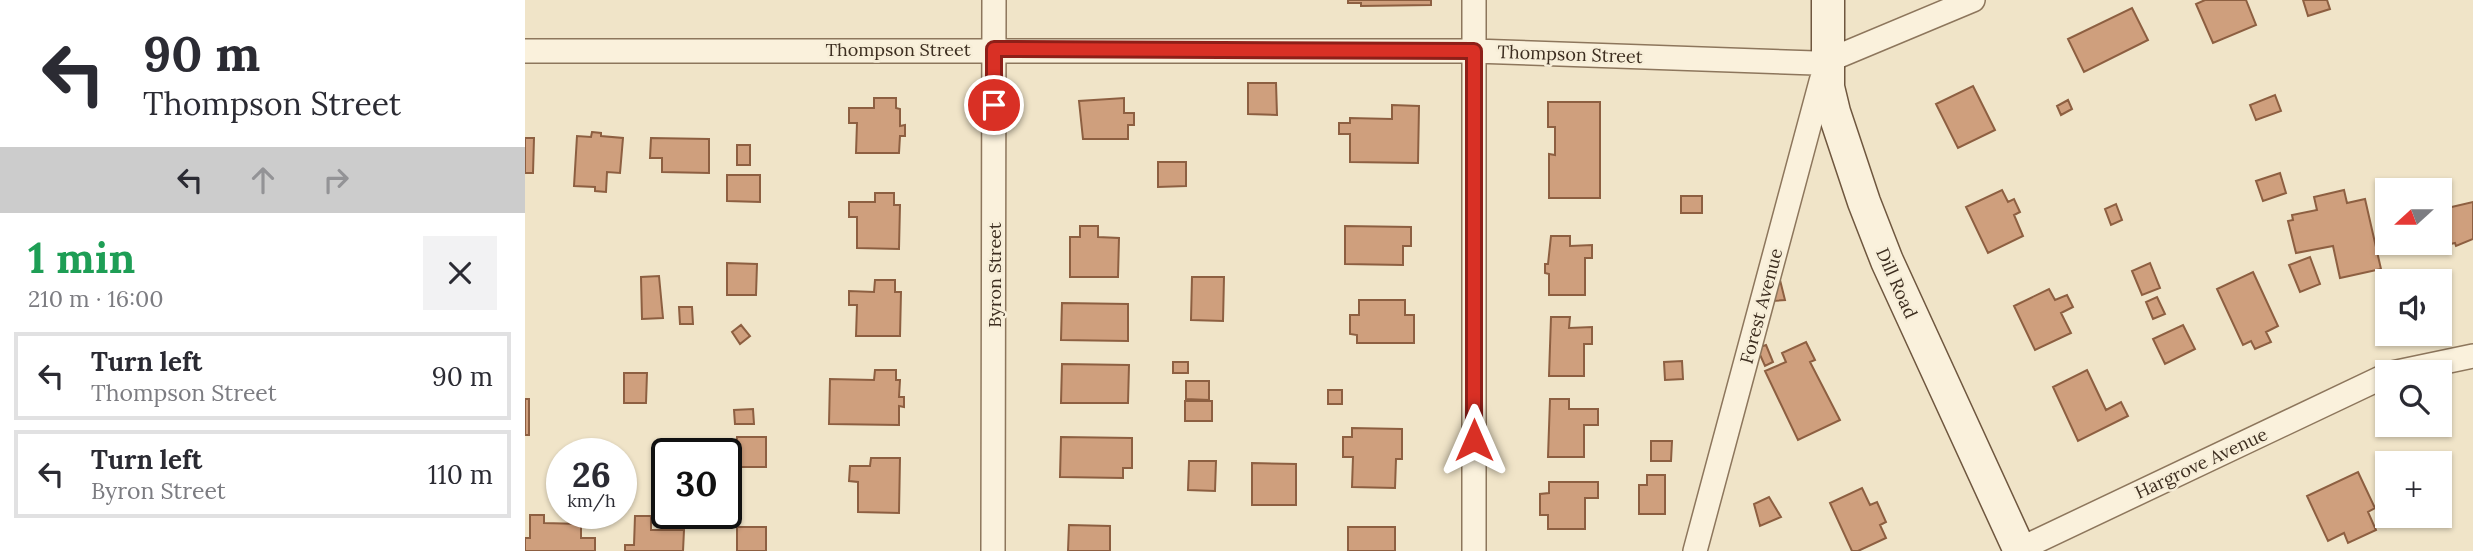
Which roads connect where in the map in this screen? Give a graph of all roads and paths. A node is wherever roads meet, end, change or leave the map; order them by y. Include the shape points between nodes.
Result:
1 (993, 0) edge
2 (1474, 0) edge
3 (1828, 0) edge
4 (1973, 0) edge
5 (994, 49) junction
6 (525, 51) edge
7 (1474, 51) junction
8 (1827, 61) junction
9 (2473, 356) edge
10 (2452, 360) edge
11 (2375, 381) edge
12 (993, 551) edge
13 (1474, 551) edge
14 (1695, 551) edge
15 (2018, 551) edge

1 - 5 street, Byron Street
2 - 7 street
3 - 8 street, Dill Road
4 - 8 street, Thompson Street
5 - 6 street, Thompson Street
5 - 7 street, Thompson Street
5 - 12 street, Byron Street
7 - 8 street, Thompson Street
7 - 13 street
8 - 14 street, Forest Avenue
8 - 15 street, Dill Road via 1834,112 1878,238
9 - 10 street
11 - 15 street, Hargrove Avenue

